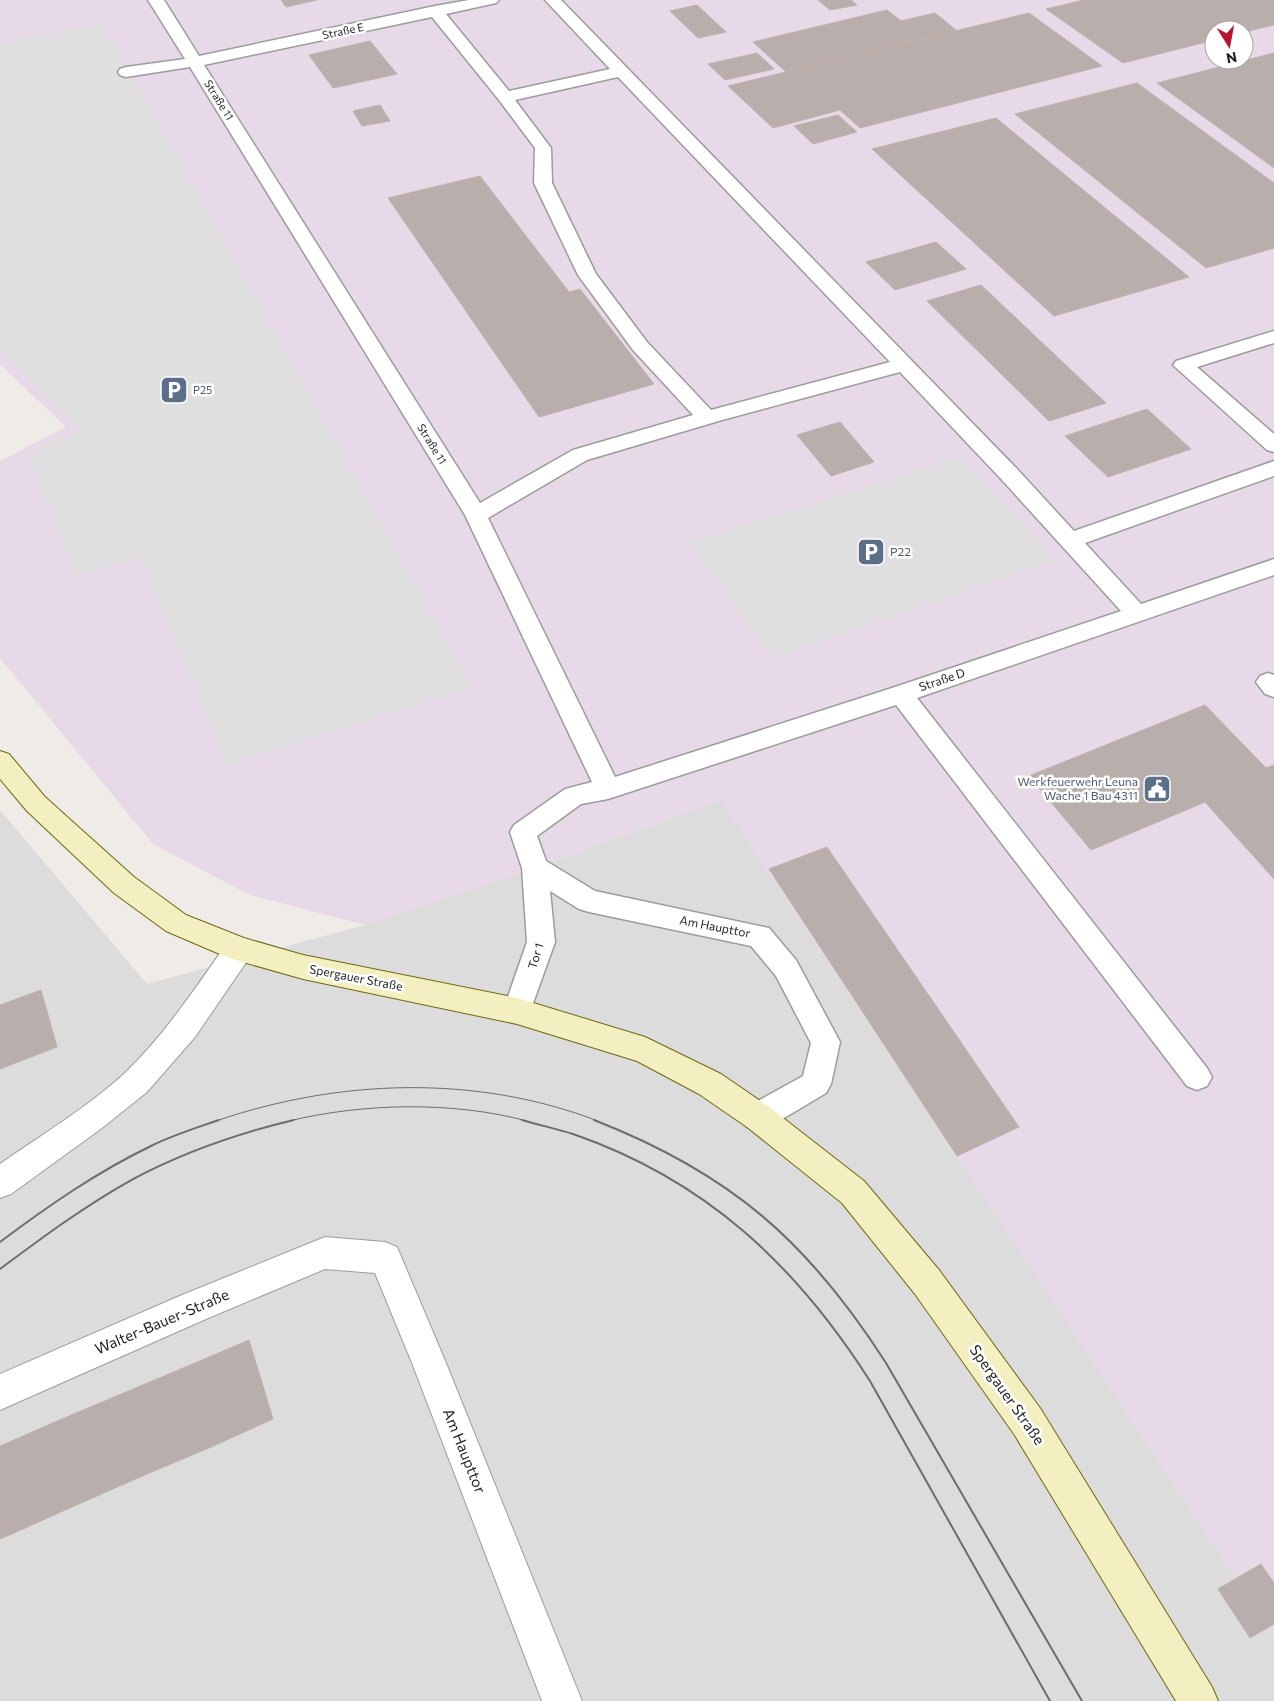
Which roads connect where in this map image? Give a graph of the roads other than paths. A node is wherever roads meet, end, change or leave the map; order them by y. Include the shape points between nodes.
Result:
1 (156, 0) edge
2 (490, 0) edge
3 (553, 0) edge
4 (435, 11) junction
5 (195, 62) junction
6 (621, 71) junction
7 (126, 72) dead end
8 (505, 97) junction
9 (1274, 337) edge
10 (904, 365) junction
11 (707, 417) junction
12 (1274, 444) edge
13 (1274, 468) edge
14 (476, 515) junction
15 (1071, 540) junction
16 (1274, 567) edge
17 (1137, 614) junction
18 (901, 694) junction
19 (0, 761) edge
20 (608, 789) junction
21 (535, 868) junction
22 (239, 949) junction
23 (517, 1011) junction
24 (1196, 1077) dead end
25 (764, 1122) junction
26 (0, 1183) edge
27 (325, 1253) joint
28 (0, 1392) edge
29 (562, 1701) edge
30 (1198, 1701) edge

1 - 5 lane, Straße 11
2 - 4 lane, Straße E
3 - 6 lane
4 - 5 lane, Straße E
4 - 8 lane
5 - 7 lane, Straße E
5 - 14 lane, Straße 11
6 - 8 lane
6 - 10 lane
8 - 11 lane via 543,148 543,183 587,275 640,346
9 - 12 lane via 1183,366
10 - 11 lane
10 - 15 lane
11 - 14 lane via 580,455
13 - 15 lane
14 - 20 lane, Straße 11
15 - 17 lane
16 - 17 lane, Straße D
17 - 18 lane, Straße D
18 - 20 lane, Straße D
18 - 24 lane
19 - 22 main road, Spergauer Straße via 36,804 124,885 176,923
20 - 21 lane via 574,796 523,832
21 - 23 lane, Tor 1 via 542,942
21 - 25 lane, Am Haupttor via 589,901 759,936 786,968 826,1042 816,1084
22 - 23 main road, Spergauer Straße via 311,969
22 - 26 street via 184,1028 136,1082
23 - 25 main road, Spergauer Straße via 645,1050 710,1084
25 - 30 main road, Spergauer Straße via 852,1192 927,1282 1027,1421
27 - 28 street, Walter-Bauer-Straße
27 - 29 street, Am Haupttor via 385,1258

